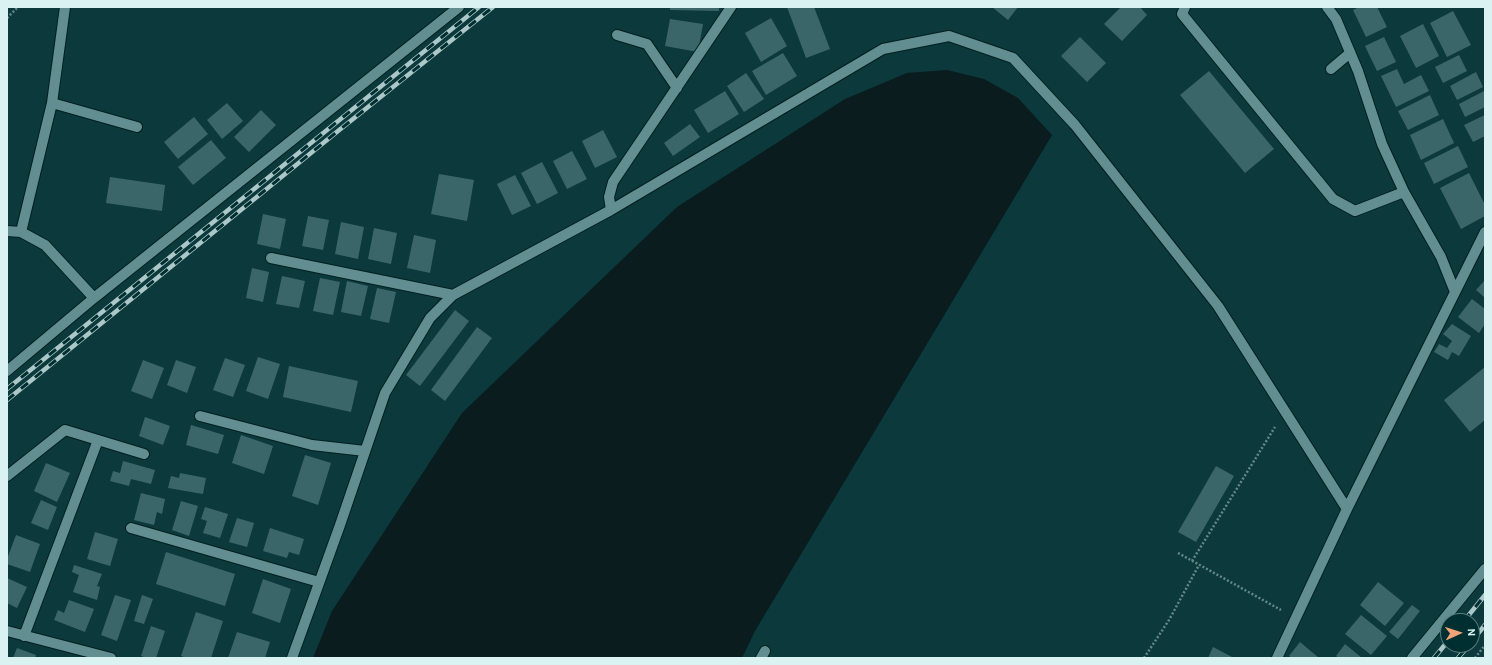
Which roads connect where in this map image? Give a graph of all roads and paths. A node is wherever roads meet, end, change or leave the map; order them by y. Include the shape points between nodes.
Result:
1 (18, 7) edge
2 (65, 7) edge
3 (459, 7) edge
4 (731, 7) edge
5 (1185, 7) edge
6 (1327, 7) edge
7 (7, 18) edge
8 (618, 35) dead end
9 (1350, 53) junction
10 (1331, 69) dead end
11 (677, 88) junction
12 (52, 103) junction
13 (137, 127) dead end
14 (1404, 192) junction
15 (611, 210) junction
16 (7, 231) edge
17 (21, 232) junction
18 (1485, 232) edge
19 (271, 258) dead end
20 (1455, 292) junction
21 (453, 295) junction
22 (94, 298) junction
23 (7, 371) edge
24 (1285, 411) junction
25 (200, 416) dead end
26 (98, 440) junction
27 (365, 451) junction
28 (144, 454) dead end
29 (7, 476) edge
30 (1347, 509) junction
31 (131, 528) dead end
32 (1178, 553) dead end
33 (1192, 561) junction
34 (1199, 565) junction
35 (1485, 569) edge
36 (319, 582) junction
37 (1296, 618) junction
38 (7, 631) edge
39 (24, 636) junction
40 (1485, 645) edge
41 (111, 658) edge
42 (292, 658) edge
43 (1144, 658) edge
44 (1277, 658) edge
45 (1412, 658) edge
46 (1474, 658) edge

1 - 7 path
2 - 12 street
3 - 22 street
4 - 11 street
5 - 14 street via 1182,14 1333,198 1355,211
6 - 9 street via 1336,19
8 - 11 street via 647,44
9 - 10 street
9 - 14 street via 1382,144
11 - 15 street via 613,182 609,197
12 - 13 street
12 - 17 street
14 - 20 street via 1441,257
15 - 21 street
15 - 24 street via 884,49 949,36 1013,58 1075,125 1218,306
16 - 17 street
17 - 22 street via 45,245
18 - 20 street
19 - 21 street
20 - 30 street
21 - 27 street via 430,318 385,393
22 - 23 street
24 - 30 street
24 - 33 path
25 - 27 street via 312,445
26 - 28 street
26 - 29 street via 65,430
26 - 39 street
27 - 36 street
30 - 37 street
31 - 36 street
32 - 33 path
33 - 34 path
34 - 37 path
34 - 43 path via 1169,620
35 - 45 street
36 - 42 street
37 - 44 street
38 - 39 street
39 - 41 street
40 - 46 path

